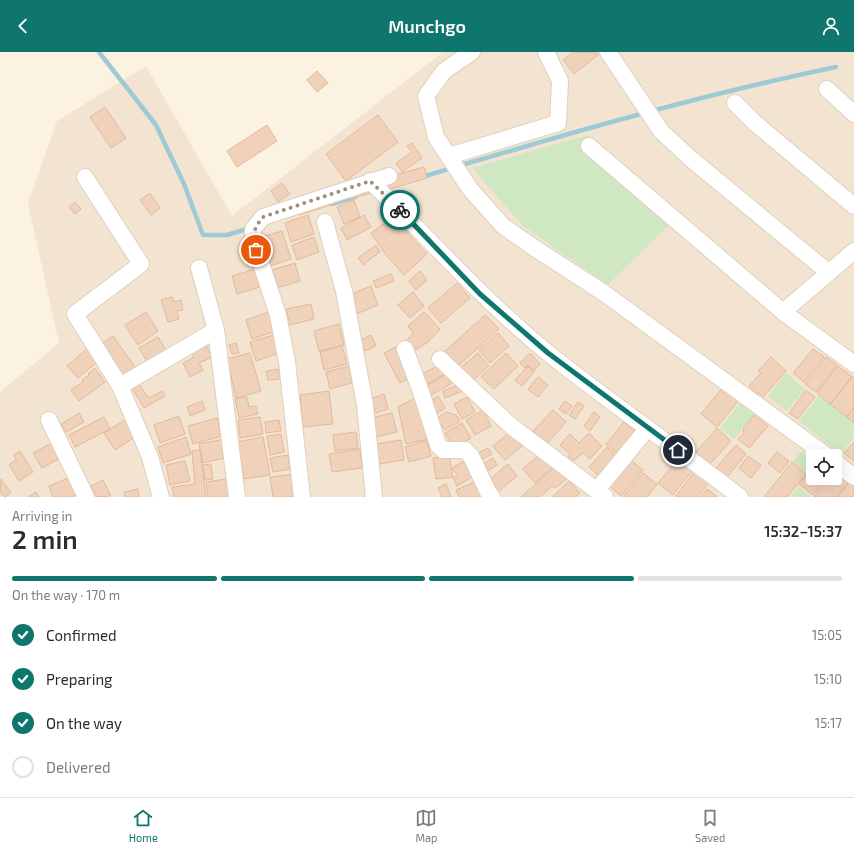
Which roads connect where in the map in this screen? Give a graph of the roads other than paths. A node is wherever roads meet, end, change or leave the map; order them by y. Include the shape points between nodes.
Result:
1 (472, 52) edge
2 (546, 52) edge
3 (608, 52) edge
4 (827, 89) dead end
5 (735, 103) dead end
6 (854, 114) edge
7 (589, 146) dead end
8 (449, 156) junction
9 (390, 176) dead end
10 (85, 177) dead end
11 (370, 181) junction
12 (854, 206) edge
13 (326, 222) dead end
14 (854, 251) edge
15 (199, 268) dead end
16 (828, 272) junction
17 (783, 312) junction
18 (216, 330) junction
19 (405, 349) dead end
20 (440, 359) dead end
21 (854, 364) edge
22 (120, 386) junction
23 (50, 420) dead end
24 (648, 428) junction
25 (817, 449) edge
26 (842, 468) edge
27 (854, 477) edge
28 (594, 493) edge
29 (86, 497) edge
30 (161, 497) edge
31 (237, 497) edge
32 (302, 497) edge
33 (374, 497) edge
34 (492, 497) edge
35 (740, 497) edge

1 - 8 street via 444,71 426,96 436,137
2 - 8 street via 560,81 558,124
3 - 16 street via 662,131 691,159
4 - 6 street
5 - 12 street via 755,123
7 - 17 street
8 - 25 street via 470,188 503,226 604,293
9 - 11 street
10 - 22 street via 140,264 75,314
11 - 24 street via 480,294 548,353
11 - 32 street via 263,217 253,229 253,239 278,315 287,362
13 - 33 street via 344,291 366,405
14 - 16 street
15 - 18 street
16 - 17 street
17 - 21 street
18 - 22 street
18 - 31 street
19 - 34 street via 438,444 443,450 465,450 471,456
20 - 28 street via 511,426
22 - 30 street via 150,457
23 - 29 street
24 - 28 street
24 - 35 street
26 - 27 street

